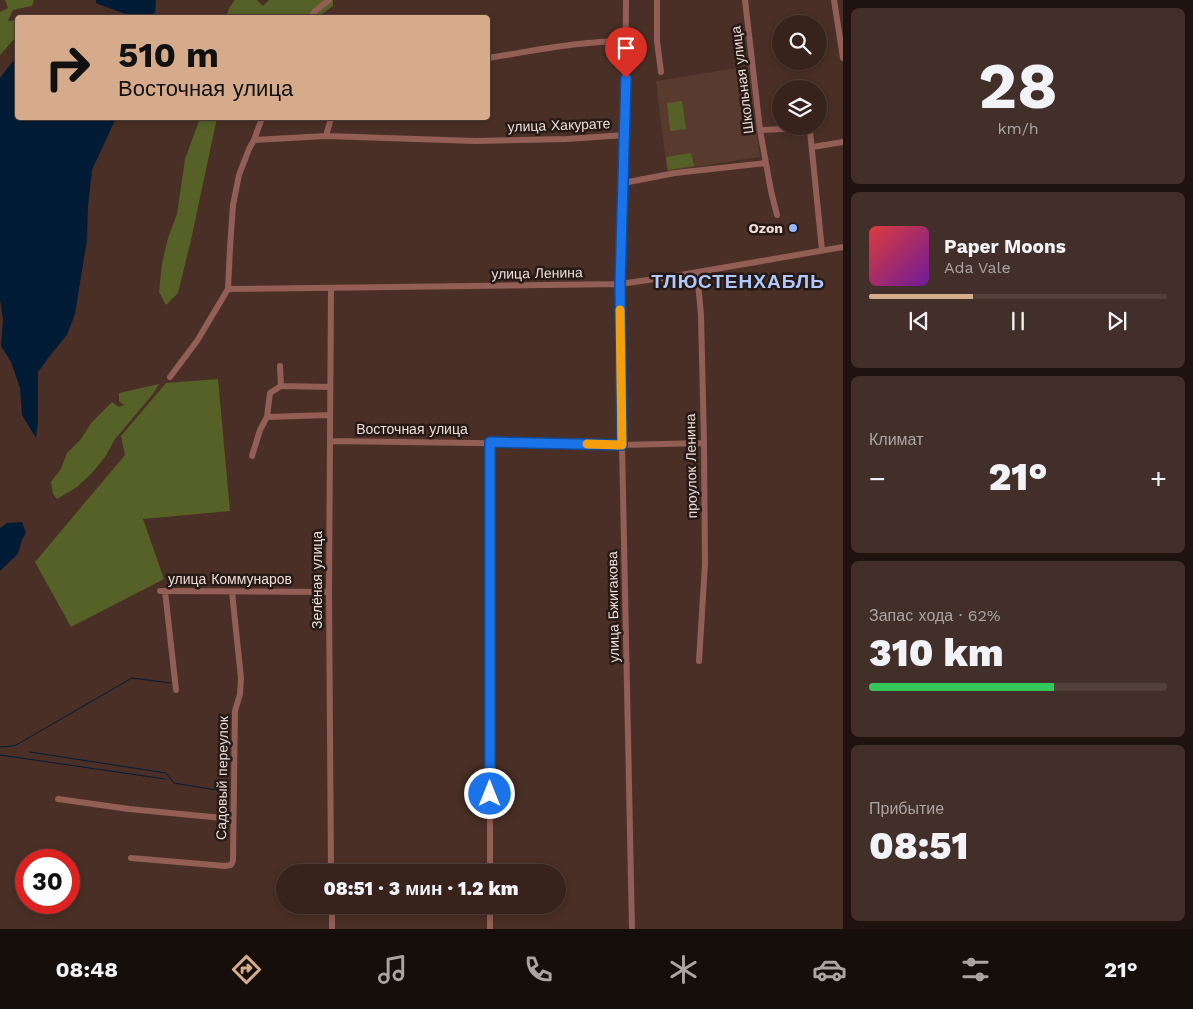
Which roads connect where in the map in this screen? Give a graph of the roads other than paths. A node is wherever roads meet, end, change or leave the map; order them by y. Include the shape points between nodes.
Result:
1 (329, 0) edge
2 (626, 0) edge
3 (657, 0) edge
4 (745, 0) edge
5 (834, 0) edge
6 (312, 15) edge
7 (626, 41) junction
8 (490, 58) edge
9 (843, 58) edge
10 (661, 72) dead end
11 (261, 120) edge
12 (330, 120) edge
13 (760, 130) junction
14 (625, 135) junction
15 (326, 136) junction
16 (254, 140) junction
17 (843, 142) edge
18 (813, 147) junction
19 (766, 163) junction
20 (623, 183) junction
21 (777, 215) dead end
22 (843, 247) edge
23 (822, 250) junction
24 (697, 272) junction
25 (620, 284) junction
26 (330, 288) junction
27 (228, 289) junction
28 (280, 366) dead end
29 (170, 377) dead end
30 (280, 386) junction
31 (330, 387) junction
32 (329, 415) junction
33 (267, 417) junction
34 (330, 441) junction
35 (490, 442) junction
36 (704, 443) junction
37 (622, 445) junction
38 (252, 456) dead end
39 (232, 592) junction
40 (329, 592) junction
41 (699, 660) dead end
42 (176, 690) dead end
43 (58, 799) dead end
44 (233, 819) junction
45 (131, 858) dead end
46 (331, 864) edge
47 (490, 864) edge
48 (332, 914) edge
49 (490, 914) edge
50 (332, 929) edge
51 (490, 929) edge
52 (632, 929) edge

1 - 6 street
2 - 7 street, улица Бжигакова
3 - 10 street
4 - 13 street, Школьная улица
5 - 9 street
7 - 8 street via 583,43
7 - 14 street, улица Бжигакова
11 - 16 street
12 - 15 street
13 - 18 street via 806,128 810,131
13 - 19 street, Школьная улица
14 - 15 street, улица Хакурате via 476,141
14 - 20 street, улица Бжигакова
15 - 16 street, улица Хакурате
16 - 27 street via 239,175 233,205
17 - 18 street
18 - 23 street
19 - 20 street via 675,173
19 - 21 street, Школьная улица
20 - 25 street, улица Бжигакова
22 - 23 street, улица Ленина
23 - 24 street, улица Ленина
24 - 25 street, улица Ленина
24 - 36 street, проулок Ленина
25 - 26 street, улица Ленина
25 - 37 street, улица Бжигакова
26 - 27 street, улица Ленина
26 - 31 street, Зелёная улица
27 - 29 street
28 - 30 street
30 - 31 street
30 - 33 street via 270,393
31 - 32 street, Зелёная улица
32 - 33 street
32 - 34 street, Зелёная улица
33 - 38 street
34 - 35 street, Восточная улица
34 - 40 street, Зелёная улица
35 - 37 street, Восточная улица
35 - 47 street
36 - 37 street, Восточная улица
36 - 41 street, проулок Ленина via 705,564
37 - 52 street, улица Бжигакова
39 - 40 street, улица Коммунаров
39 - 42 street, улица Коммунаров via 163,591
39 - 44 street, Садовый переулок via 241,678 235,711
40 - 46 street, Зелёная улица
43 - 44 street
44 - 45 street, Садовый переулок via 233,861 230,865
48 - 50 street
49 - 51 street

